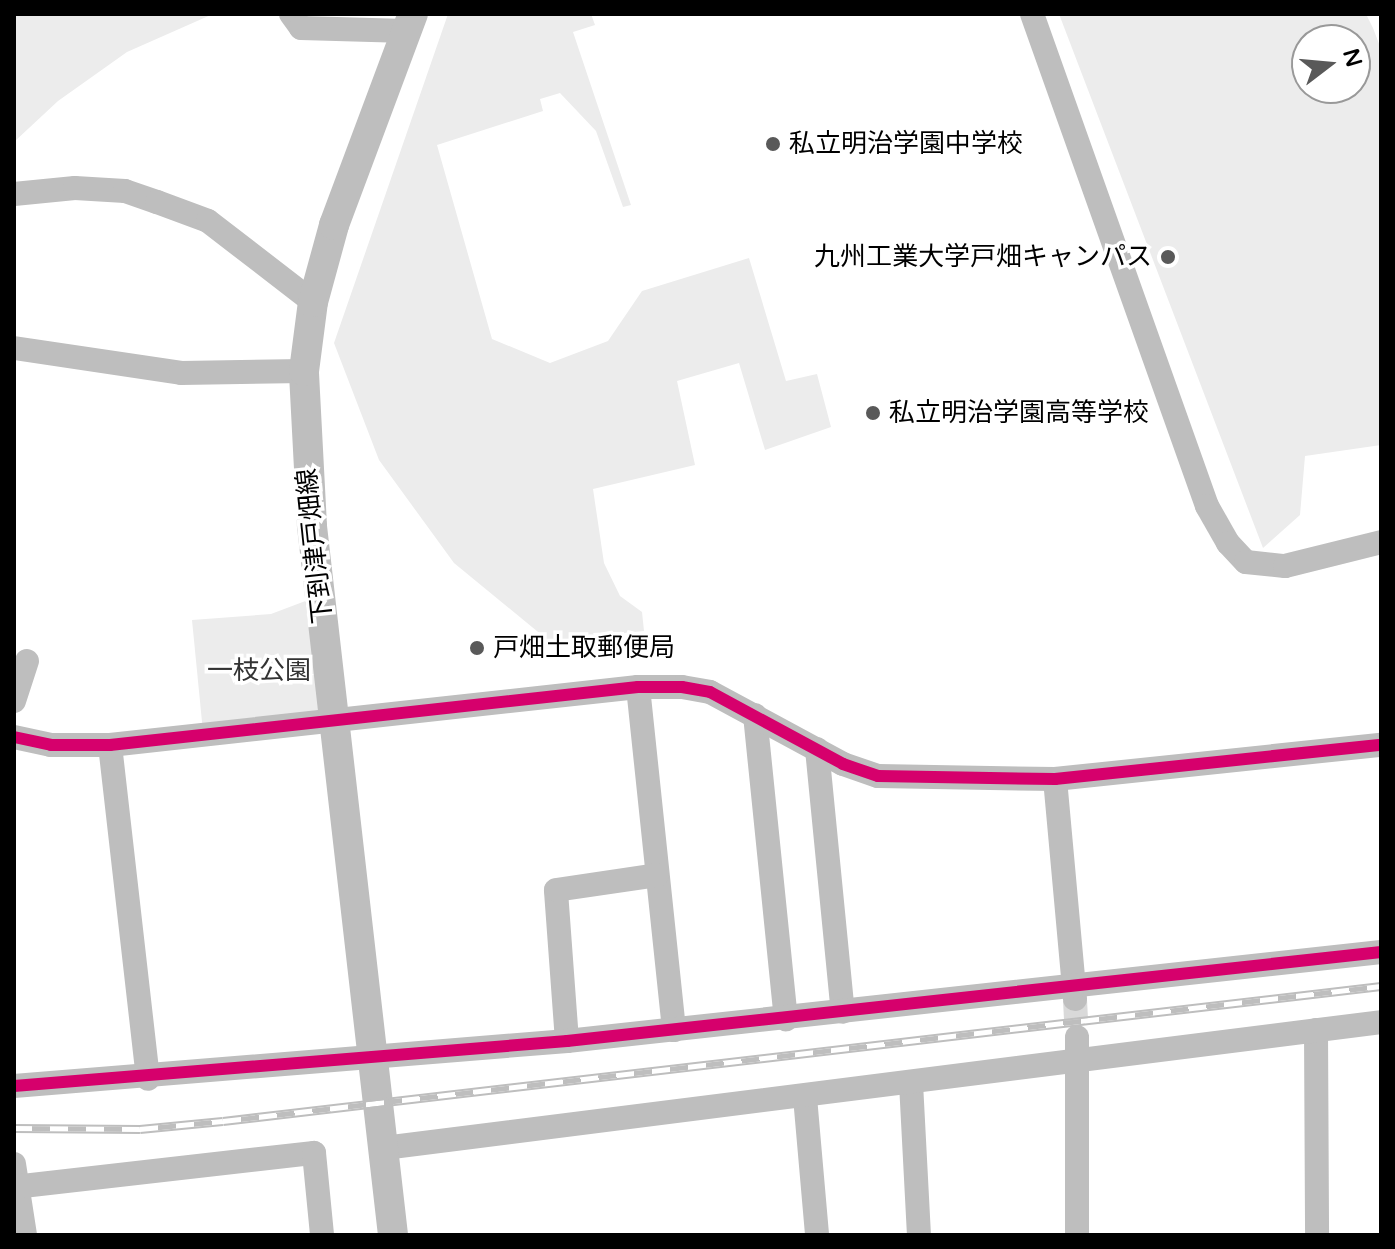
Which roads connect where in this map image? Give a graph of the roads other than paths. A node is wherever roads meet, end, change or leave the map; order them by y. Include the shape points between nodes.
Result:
1 (291, 14) edge
2 (1032, 14) edge
3 (410, 22) edge
4 (14, 194) edge
5 (313, 302) junction
6 (14, 348) edge
7 (304, 371) junction
8 (1381, 542) edge
9 (27, 661) dead end
10 (638, 687) junction
11 (14, 701) edge
12 (755, 715) junction
13 (336, 724) junction
14 (14, 737) edge
15 (110, 745) junction
16 (1381, 745) edge
17 (817, 749) junction
18 (1055, 779) junction
19 (657, 875) junction
20 (1381, 952) edge
21 (1075, 992) junction
22 (843, 1012) junction
23 (786, 1019) junction
24 (1381, 1022) edge
25 (674, 1030) junction
26 (1316, 1030) junction
27 (1077, 1037) tunnel mouth
28 (567, 1041) junction
29 (374, 1056) junction
30 (1078, 1062) junction
31 (148, 1079) junction
32 (911, 1083) junction
33 (14, 1086) edge
34 (805, 1097) junction
35 (384, 1148) junction
36 (15, 1179) edge
37 (25, 1235) edge
38 (322, 1235) edge
39 (393, 1235) edge
40 (817, 1235) edge
41 (919, 1235) edge
42 (1077, 1235) edge
43 (1317, 1235) edge

1 - 3 street via 301,28
2 - 8 street via 1207,506 1228,543 1246,562 1285,566
3 - 5 main road, 下到津戸畑線 via 334,225
4 - 5 street via 75,188 125,191 157,202 208,221
5 - 7 main road, 下到津戸畑線
6 - 7 street via 181,373
7 - 13 main road, 下到津戸畑線 via 305,445
9 - 11 street
10 - 12 street via 710,692
10 - 13 street
10 - 19 street
12 - 17 street
12 - 23 street
13 - 15 street
13 - 29 main road, 下到津戸畑線
14 - 15 street via 51,745
15 - 31 street
16 - 18 street
17 - 18 street via 878,776
17 - 22 street
18 - 21 street
19 - 25 street
19 - 28 street via 556,890
20 - 21 street
21 - 22 street
22 - 23 street
23 - 25 street
24 - 26 street
25 - 28 street
26 - 30 street
26 - 43 street
27 - 30 street
28 - 29 street
29 - 31 street
29 - 35 main road, 下到津戸畑線
30 - 32 street
30 - 42 street
31 - 33 street
32 - 34 street
32 - 41 street
34 - 35 street
34 - 40 street
35 - 39 main road, 下到津戸畑線
36 - 37 street
36 - 38 street via 314,1153

